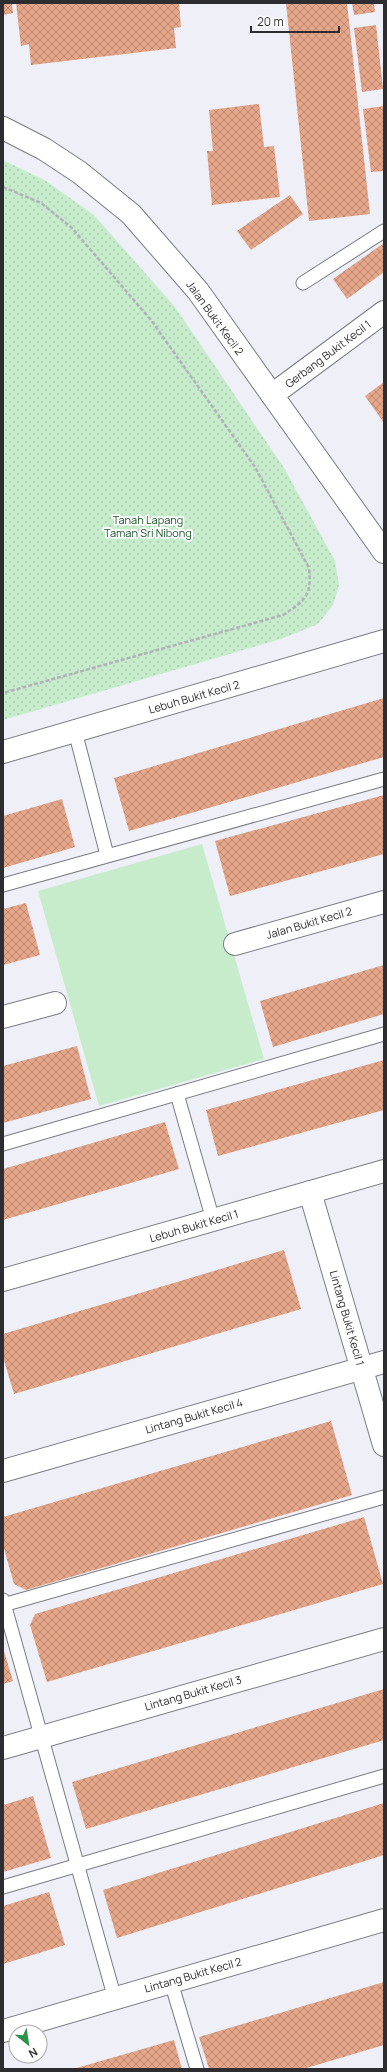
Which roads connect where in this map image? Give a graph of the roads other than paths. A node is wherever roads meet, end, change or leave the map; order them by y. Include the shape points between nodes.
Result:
1 (3, 128) edge
2 (384, 231) edge
3 (303, 283) dead end
4 (384, 312) edge
5 (272, 395) junction
6 (384, 552) edge
7 (384, 641) edge
8 (75, 731) junction
9 (3, 752) edge
10 (384, 779) edge
11 (107, 855) junction
12 (3, 885) edge
13 (384, 902) edge
14 (235, 944) dead end
15 (55, 1003) dead end
16 (3, 1017) edge
17 (384, 1034) edge
18 (177, 1094) junction
19 (3, 1144) edge
20 (384, 1171) edge
21 (310, 1192) junction
22 (213, 1220) junction
23 (3, 1280) edge
24 (384, 1362) edge
25 (362, 1368) junction
26 (384, 1445) edge
27 (3, 1471) edge
28 (384, 1497) edge
29 (3, 1603) edge
30 (384, 1639) edge
31 (41, 1736) junction
32 (3, 1748) edge
33 (384, 1776) edge
34 (78, 1865) junction
35 (3, 1887) edge
36 (384, 1920) edge
37 (171, 1982) junction
38 (115, 1999) junction
39 (3, 2031) edge
40 (197, 2069) edge

1 - 5 street, Jalan Bukit Kecil 2 via 44,149 79,172 131,214 198,291
2 - 3 lane
4 - 5 street, Gerbang Bukit Kecil 1
5 - 6 street, Jalan Bukit Kecil 2
7 - 8 street, Lebuh Bukit Kecil 2
8 - 9 street, Lebuh Bukit Kecil 2
8 - 11 lane
10 - 11 lane
11 - 12 lane
13 - 14 street, Jalan Bukit Kecil 2
15 - 16 street
17 - 18 lane
18 - 19 lane
18 - 22 lane
20 - 21 street, Lebuh Bukit Kecil 1
21 - 22 street, Lebuh Bukit Kecil 1
21 - 25 street, Lintang Bukit Kecil 1
22 - 23 street, Lebuh Bukit Kecil 1
24 - 25 street, Lintang Bukit Kecil 4
25 - 26 street, Lintang Bukit Kecil 1
25 - 27 street, Lintang Bukit Kecil 4
28 - 29 lane
29 - 31 lane
30 - 31 street, Lintang Bukit Kecil 3
31 - 32 street, Lintang Bukit Kecil 3
31 - 34 lane
33 - 34 lane
34 - 35 lane
34 - 38 lane
36 - 37 street, Lintang Bukit Kecil 2
37 - 38 street, Lintang Bukit Kecil 2
37 - 40 lane
38 - 39 street, Lintang Bukit Kecil 2

